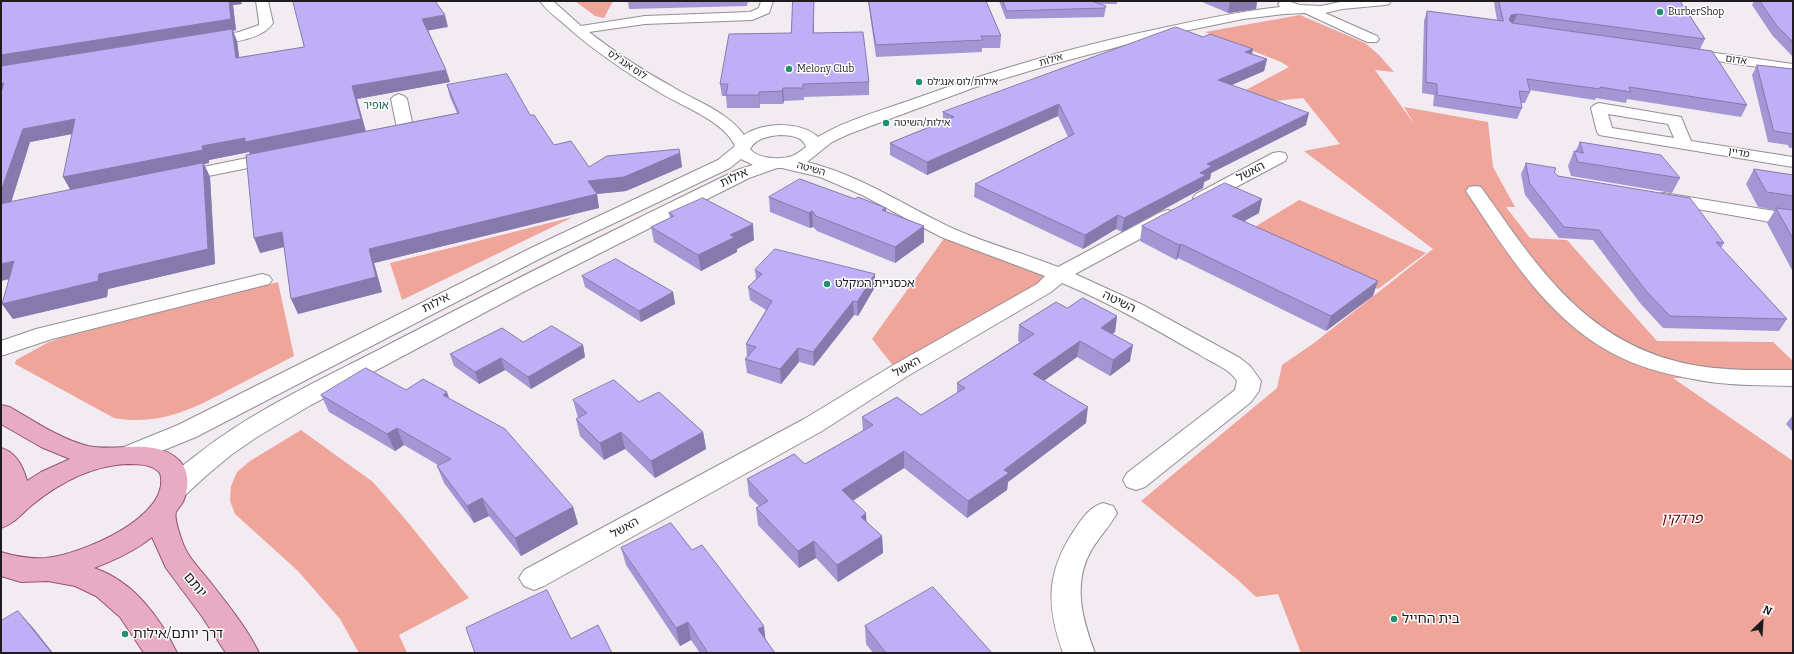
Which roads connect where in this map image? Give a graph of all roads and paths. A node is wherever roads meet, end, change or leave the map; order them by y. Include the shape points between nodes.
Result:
1 (262, 1) edge
2 (546, 1) edge
3 (767, 1) edge
4 (1273, 1) edge
5 (1280, 1) edge
6 (1385, 1) edge
7 (1334, 5) edge
8 (1303, 9) junction
9 (1341, 25) junction
10 (579, 30) junction
11 (1372, 39) dead end
12 (194, 44) edge
13 (1675, 51) edge
14 (1793, 68) edge
15 (398, 99) dead end
16 (715, 118) junction
17 (783, 130) junction
18 (368, 138) edge
19 (1684, 144) junction
20 (743, 147) junction
21 (814, 148) junction
22 (293, 154) edge
23 (1279, 157) dead end
24 (1793, 162) edge
25 (777, 163) junction
26 (165, 179) edge
27 (840, 179) junction
28 (1475, 191) dead end
29 (1646, 195) edge
30 (1793, 220) edge
31 (1059, 274) junction
32 (262, 280) dead end
33 (1, 349) edge
34 (1793, 378) edge
35 (1, 413) edge
36 (117, 456) junction
37 (1, 457) edge
38 (1136, 480) dead end
39 (168, 501) junction
40 (6, 512) edge
41 (1103, 513) dead end
42 (1, 564) edge
43 (37, 571) junction
44 (1, 578) edge
45 (534, 578) dead end
46 (161, 653) edge
47 (243, 653) edge
48 (1079, 653) edge

1 - 12 street via 266,24 263,28 245,35
2 - 10 street, לוס אנג'לס
3 - 10 street via 765,10 752,16 638,20
4 - 17 street, אילות via 1055,49 947,82 820,126
5 - 8 street via 1288,6
6 - 7 street
7 - 8 street, אילות via 1321,10
7 - 9 street via 1332,15
8 - 9 street
8 - 21 street, אילות via 1264,11 1161,32 1042,62 906,107 836,134
9 - 11 street
10 - 16 street, לוס אנג'לס via 637,73
13 - 14 street, אדום
15 - 18 street via 406,131
16 - 17 street, לוס אנג'לס via 745,126
16 - 20 street, לוס אנג'לס via 736,135
17 - 20 street, אילות via 752,136
17 - 21 street, השיטה via 807,135 813,140
19 - 19 street, מדיין via 1675,120 1599,108 1605,132
19 - 24 street, מדיין
20 - 25 street, השיטה via 746,154 754,159
20 - 36 street, אילות via 724,164 532,256 187,431
21 - 25 street, אילות via 801,158
21 - 27 street, השיטה via 824,165
22 - 26 street
23 - 31 street, האשל
25 - 27 street, השיטה via 806,167
25 - 39 street, אילות via 743,174 558,264 262,421 210,457
27 - 31 street, השיטה via 948,233
28 - 34 street via 1525,263 1560,304 1579,323 1613,346 1665,366 1694,372
29 - 30 street
31 - 38 street, השיטה via 1127,305 1190,339 1234,365 1250,381 1243,396
31 - 45 street, האשל via 1044,288 898,372 813,425
32 - 33 street via 44,334
35 - 36 main road via 77,453
36 - 39 main road, יותם via 149,456 168,465 174,472 175,481
36 - 40 main road via 72,468 55,476 23,496
37 - 40 main road via 10,467 15,481 14,497
39 - 43 main road via 136,535 101,555 82,562
39 - 47 main road, יותם via 163,527 169,547 182,570 205,597
41 - 48 street via 1079,542 1070,561 1066,582 1066,608
42 - 43 main road via 14,570
43 - 44 street
43 - 46 main road via 76,575 97,582 112,591 137,615

